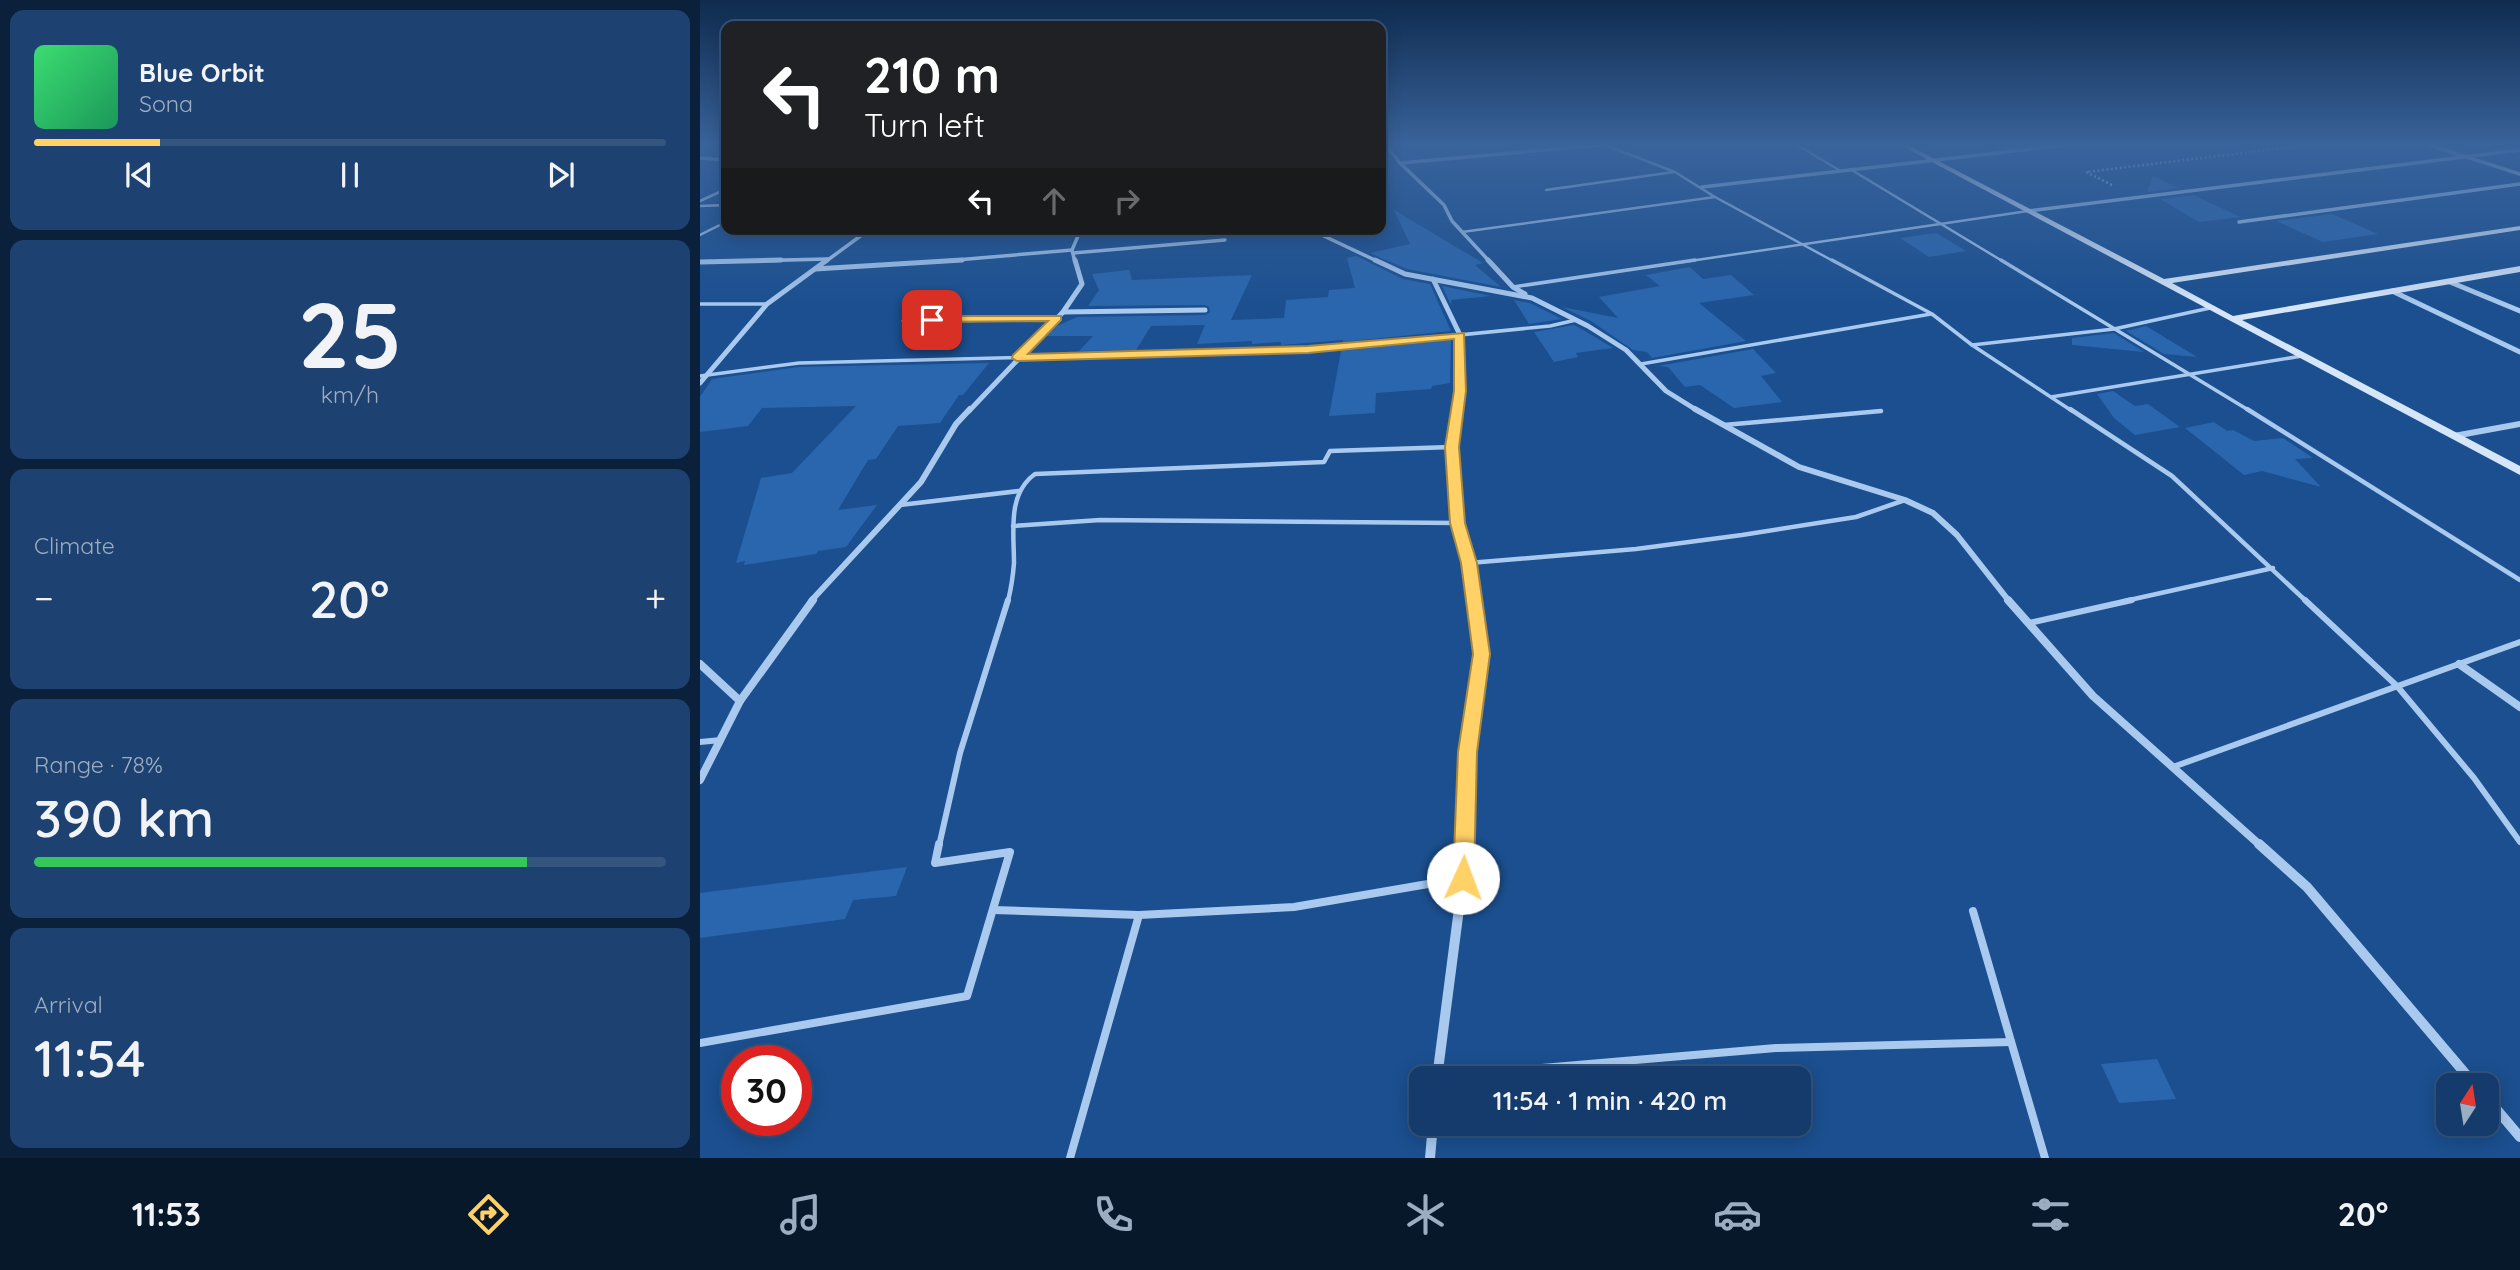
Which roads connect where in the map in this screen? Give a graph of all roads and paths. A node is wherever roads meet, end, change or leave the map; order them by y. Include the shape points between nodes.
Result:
1 (1438, 199) edge
2 (1700, 199) edge
3 (1719, 199) edge
4 (1900, 199) edge
5 (2006, 199) edge
6 (2122, 199) edge
7 (2409, 199) edge
8 (700, 203) edge
9 (721, 205) edge
10 (2028, 211) junction
11 (2239, 222) dead end
12 (1939, 223) junction
13 (721, 225) edge
14 (2520, 228) edge
15 (1462, 232) junction
16 (700, 235) edge
17 (862, 235) edge
18 (1079, 235) edge
19 (1322, 235) edge
20 (1225, 240) dead end
21 (1804, 243) junction
22 (1073, 252) junction
23 (828, 259) junction
24 (700, 262) edge
25 (815, 269) junction
26 (2520, 269) edge
27 (1433, 279) junction
28 (2162, 282) junction
29 (2450, 282) junction
30 (1513, 287) junction
31 (2392, 290) junction
32 (1532, 298) junction
33 (700, 304) edge
34 (766, 304) junction
35 (2210, 308) junction
36 (1205, 310) dead end
37 (2520, 312) edge
38 (1932, 314) junction
39 (1060, 315) junction
40 (2231, 319) junction
41 (1576, 320) junction
42 (904, 321) dead end
43 (2114, 329) junction
44 (1460, 335) junction
45 (1972, 345) junction
46 (2520, 352) edge
47 (2302, 356) junction
48 (1017, 358) junction
49 (1641, 364) junction
50 (702, 376) edge
51 (2192, 376) junction
52 (700, 383) edge
53 (2051, 397) junction
54 (1881, 411) dead end
55 (2520, 424) edge
56 (1724, 425) junction
57 (2453, 436) junction
58 (1452, 447) junction
59 (2520, 471) edge
60 (1018, 491) junction
61 (1905, 500) junction
62 (900, 505) junction
63 (1458, 523) junction
64 (1013, 526) junction
65 (1469, 563) junction
66 (2273, 568) junction
67 (2520, 580) edge
68 (2026, 624) junction
69 (2520, 642) edge
70 (700, 663) edge
71 (2459, 664) junction
72 (2397, 686) junction
73 (740, 701) junction
74 (2520, 707) edge
75 (721, 740) junction
76 (700, 743) edge
77 (2173, 767) junction
78 (700, 780) edge
79 (2520, 842) edge
80 (1463, 878) junction
81 (993, 910) junction
82 (1973, 911) dead end
83 (1139, 915) junction
84 (700, 1042) edge
85 (2011, 1042) junction
86 (1439, 1066) edge
87 (1573, 1066) edge
88 (2465, 1073) edge
89 (2499, 1113) edge
90 (1432, 1136) edge
91 (2520, 1138) edge
92 (1070, 1158) edge
93 (1430, 1158) edge
94 (2045, 1158) edge

1 - 15 street
2 - 15 lane
3 - 21 lane
4 - 12 lane
5 - 10 main road
6 - 10 street
7 - 11 street
8 - 9 lane
10 - 12 lane
10 - 28 main road
12 - 21 lane
12 - 43 lane
13 - 16 lane
14 - 28 main road
15 - 30 street
17 - 23 street
18 - 22 street
19 - 27 street via 1405,274
20 - 22 street
21 - 30 lane
21 - 38 lane
22 - 25 street
22 - 39 street via 1082,284
23 - 24 street
23 - 25 street
25 - 34 street
26 - 29 main road
27 - 32 street
27 - 44 street
28 - 35 main road
29 - 31 main road
29 - 37 street
30 - 32 street
31 - 40 main road
31 - 46 street
32 - 41 street
33 - 34 lane
34 - 50 street
35 - 40 main road
35 - 43 lane
36 - 39 street
38 - 45 lane
38 - 49 lane
39 - 42 street
39 - 48 street
40 - 47 main road
41 - 44 lane
41 - 49 street
43 - 45 lane
43 - 51 lane
44 - 48 lane via 1308,350
44 - 58 street via 1460,391
45 - 53 lane
47 - 51 lane
47 - 57 main road
48 - 50 lane via 799,363
48 - 62 street via 956,425 921,482
49 - 56 street via 1666,391
50 - 52 street
51 - 53 lane
51 - 67 lane
53 - 66 lane via 2172,477
54 - 56 lane
55 - 57 street
56 - 61 street via 1799,467
57 - 59 main road
58 - 60 lane via 1330,452 1324,462 1035,474 1026,478
58 - 63 street
60 - 62 lane
60 - 64 lane
61 - 65 lane via 1856,517 1742,535
61 - 68 street via 1933,513 1957,535
62 - 73 street via 806,607
63 - 64 lane via 1178,519
63 - 65 street
64 - 81 lane via 1013,572 1000,631 964,739 935,863 1010,852
65 - 80 street via 1481,654 1468,752
66 - 68 lane
66 - 72 lane
68 - 77 street via 2093,696
69 - 71 lane
70 - 73 street
71 - 72 lane
71 - 74 street
72 - 77 lane
72 - 79 lane
73 - 75 street
75 - 76 lane
75 - 78 street
77 - 88 street via 2307,887
80 - 83 lane via 1294,907
80 - 86 street
81 - 83 lane
81 - 84 lane via 967,996
82 - 85 lane
83 - 92 lane
85 - 87 lane via 1776,1048
85 - 94 lane
89 - 91 street
90 - 93 street

